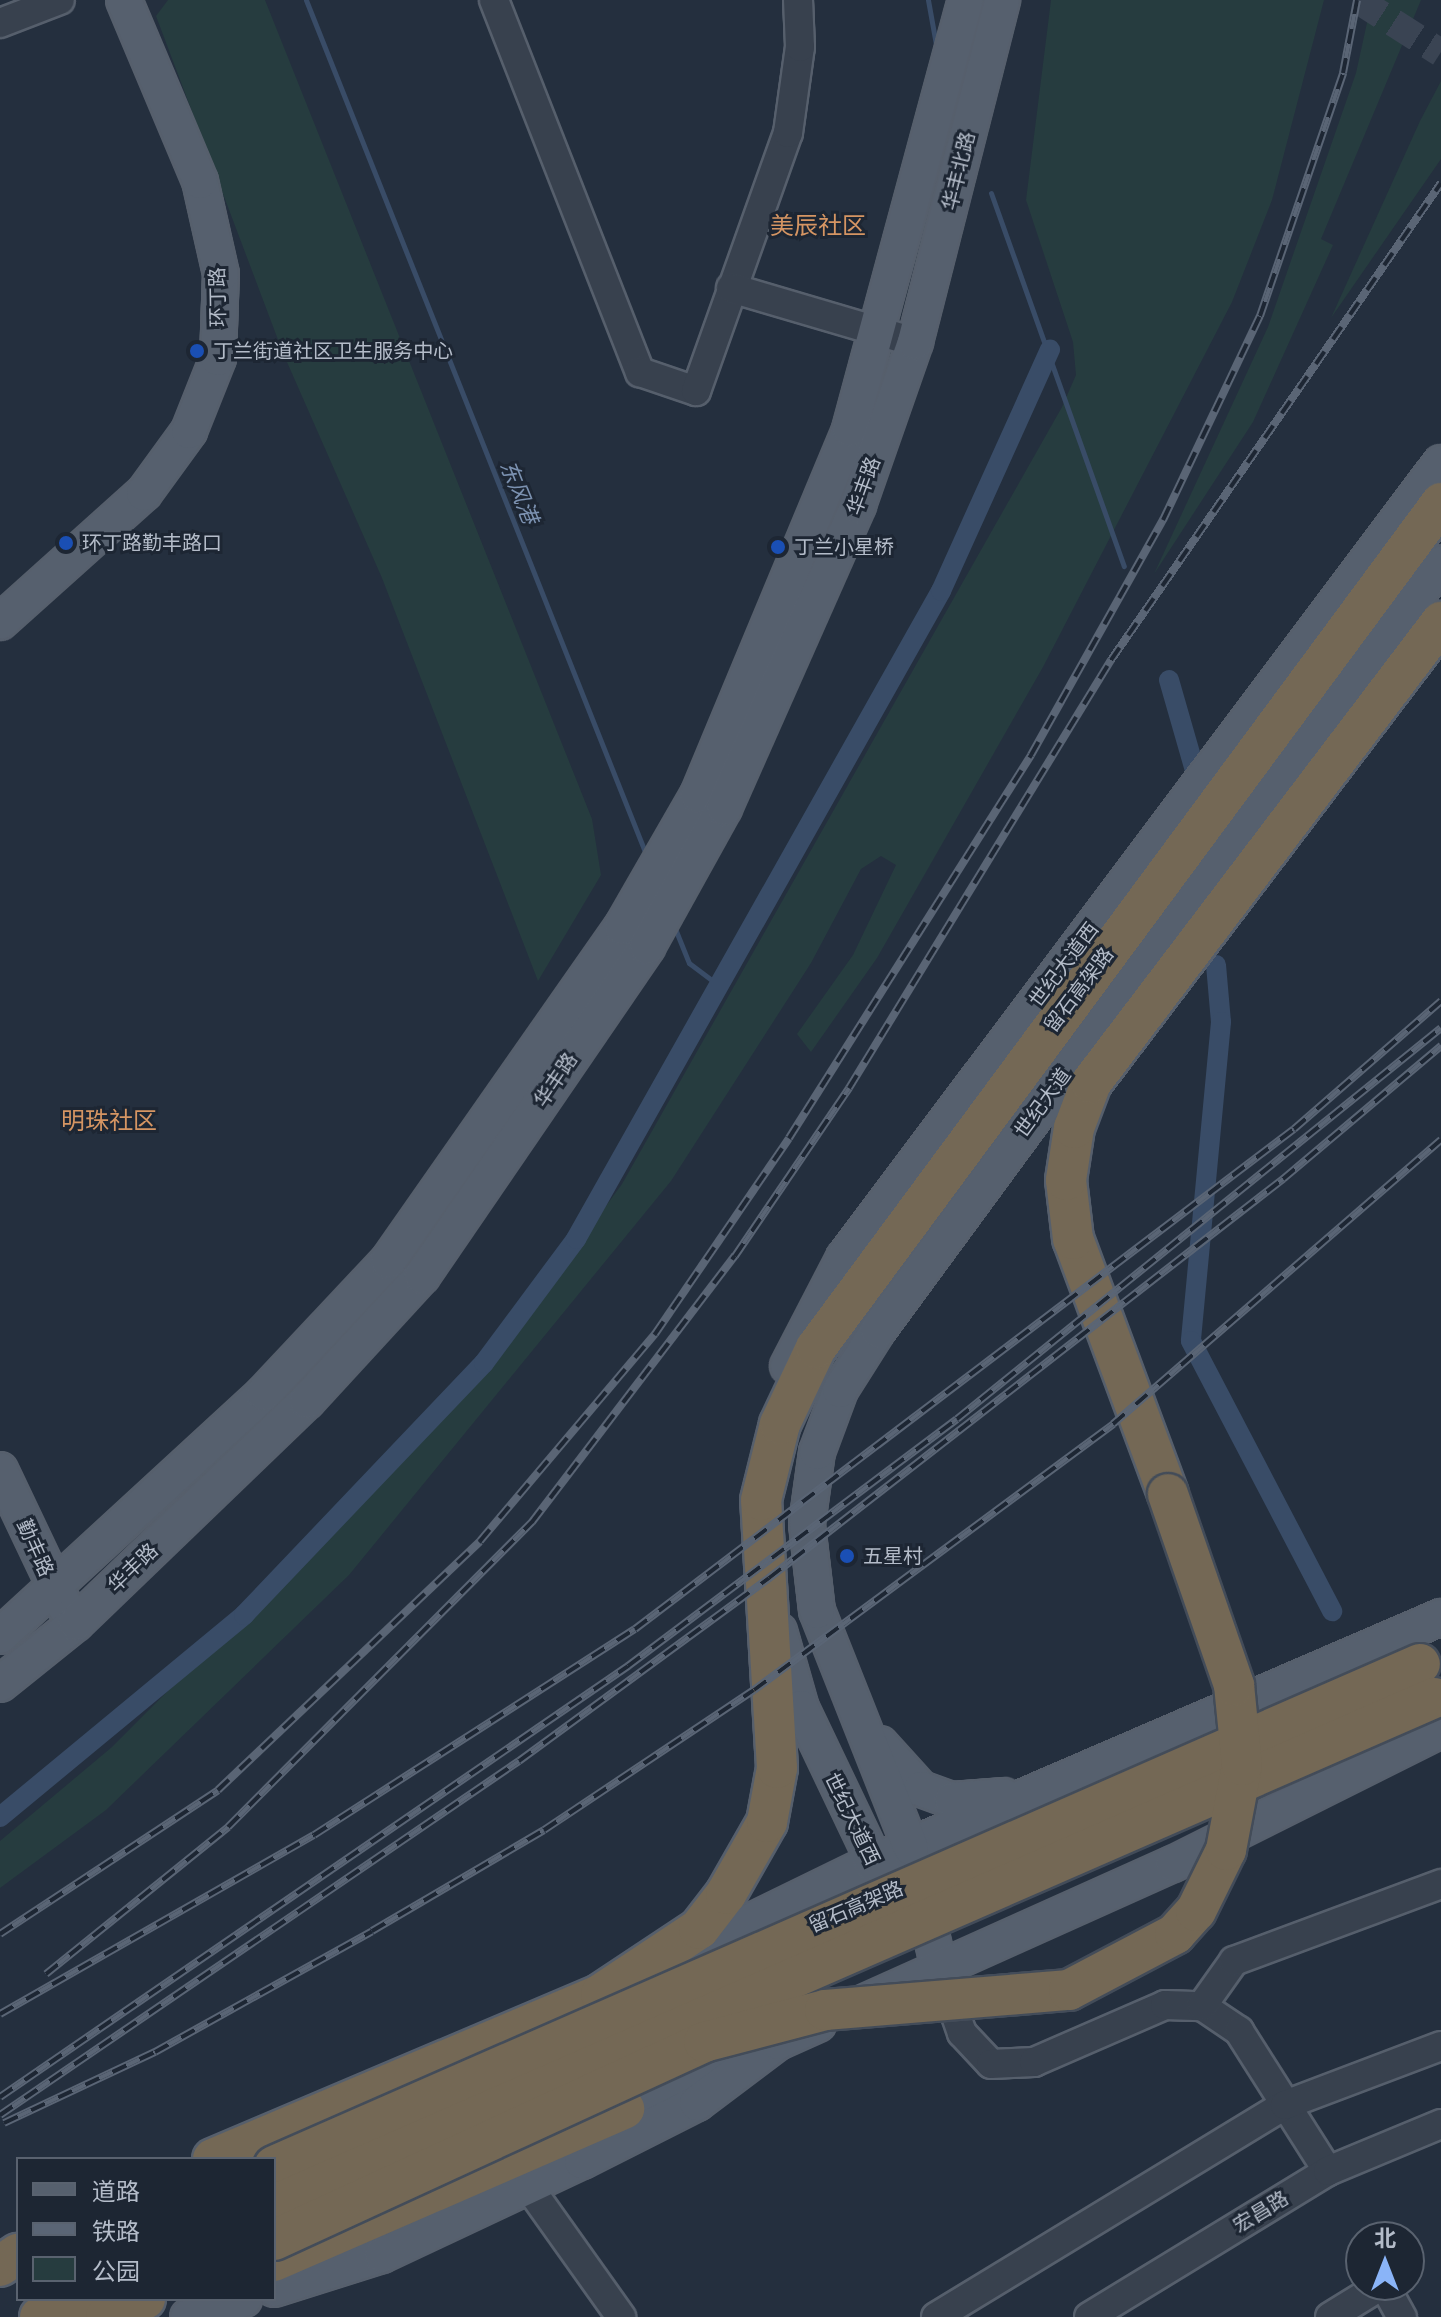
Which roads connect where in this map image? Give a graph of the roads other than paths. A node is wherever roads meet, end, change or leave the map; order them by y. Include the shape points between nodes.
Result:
1 (60, 0) edge
2 (124, 0) edge
3 (494, 0) edge
4 (798, 0) edge
5 (966, 0) edge
6 (1002, 0) edge
7 (0, 23) edge
8 (731, 288) junction
9 (878, 331) junction
10 (915, 342) junction
11 (1441, 463) edge
12 (1441, 503) edge
13 (1441, 563) edge
14 (0, 622) edge
15 (1437, 628) edge
16 (634, 937) junction
17 (0, 1470) edge
18 (761, 1500) junction
19 (760, 1568) junction
20 (55, 1591) junction
21 (1441, 1617) edge
22 (76, 1623) junction
23 (0, 1636) edge
24 (0, 1684) edge
25 (1435, 1688) edge
26 (847, 1698) junction
27 (1060, 1783) junction
28 (911, 1848) junction
29 (871, 1863) junction
30 (1441, 1884) edge
31 (939, 1968) junction
32 (601, 1994) junction
33 (1202, 2006) junction
34 (778, 2042) junction
35 (1441, 2046) edge
36 (1285, 2105) junction
37 (624, 2109) joint
38 (1441, 2124) edge
39 (218, 2157) edge
40 (276, 2165) edge
41 (1328, 2171) junction
42 (528, 2186) junction
43 (276, 2204) edge
44 (276, 2239) edge
45 (276, 2260) edge
46 (276, 2288) edge
47 (131, 2301) edge
48 (238, 2301) edge
49 (1356, 2301) edge
50 (74, 2309) edge
51 (188, 2317) edge
52 (621, 2317) edge
53 (936, 2317) edge
54 (1089, 2317) edge
55 (1330, 2317) edge

1 - 7 street
2 - 14 main road, 环丁路 via 200,181 221,274 218,358 189,431 144,493
3 - 8 street via 640,372 696,391
4 - 8 street via 800,47 788,133
5 - 9 main road, 华丰北路
6 - 10 main road, 华丰北路
8 - 9 street
9 - 10 street
9 - 16 main road, 华丰路 via 850,429 698,795 666,845
10 - 16 main road, 华丰路 via 798,647 680,890
11 - 18 main road, 世纪大道西 via 844,1258 766,1416
12 - 18 highway, 留石高架路 via 816,1348 780,1424
13 - 26 main road, 世纪大道 via 840,1390 817,1452 807,1524 817,1611
15 - 44 highway, bridge via 1091,1083 1074,1128 1066,1180 1073,1239 1234,1685 1239,1803 1196,1911 1146,1955 1069,1990 825,2010 704,2042
16 - 20 main road, 华丰路 via 388,1261 264,1393
16 - 22 main road, 华丰路 via 422,1276 307,1401
17 - 20 main road, 勤丰路
18 - 19 highway, 留石高架路
19 - 29 main road, 世纪大道西 via 801,1708
19 - 32 highway, 留石高架路 via 778,1727 767,1822 699,1929
20 - 22 main road, 勤丰路
20 - 23 main road, 华丰路
21 - 27 main road
22 - 24 main road, 华丰路
25 - 31 main road via 1173,1864
25 - 40 highway, 留石高架路, bridge
25 - 43 highway, 留石高架路, bridge
26 - 27 main road via 901,1774 921,1789 952,1800 988,1800
26 - 28 main road, 世纪大道西
27 - 28 main road
28 - 29 main road
28 - 31 main road, 世纪大道西
29 - 31 main road, 世纪大道西
29 - 32 main road
30 - 33 street via 1234,1961
31 - 33 street via 962,2033 991,2064 1034,2062 1165,2005
31 - 34 main road
32 - 39 highway, 留石高架路
33 - 36 street via 1239,2031
34 - 37 main road
34 - 42 main road via 697,2103
35 - 36 street
36 - 41 street
36 - 53 street
37 - 45 highway
38 - 41 street, 宏昌路
41 - 54 street, 宏昌路
42 - 46 main road via 382,2255
42 - 52 street
47 - 50 highway
48 - 51 main road
49 - 55 street

